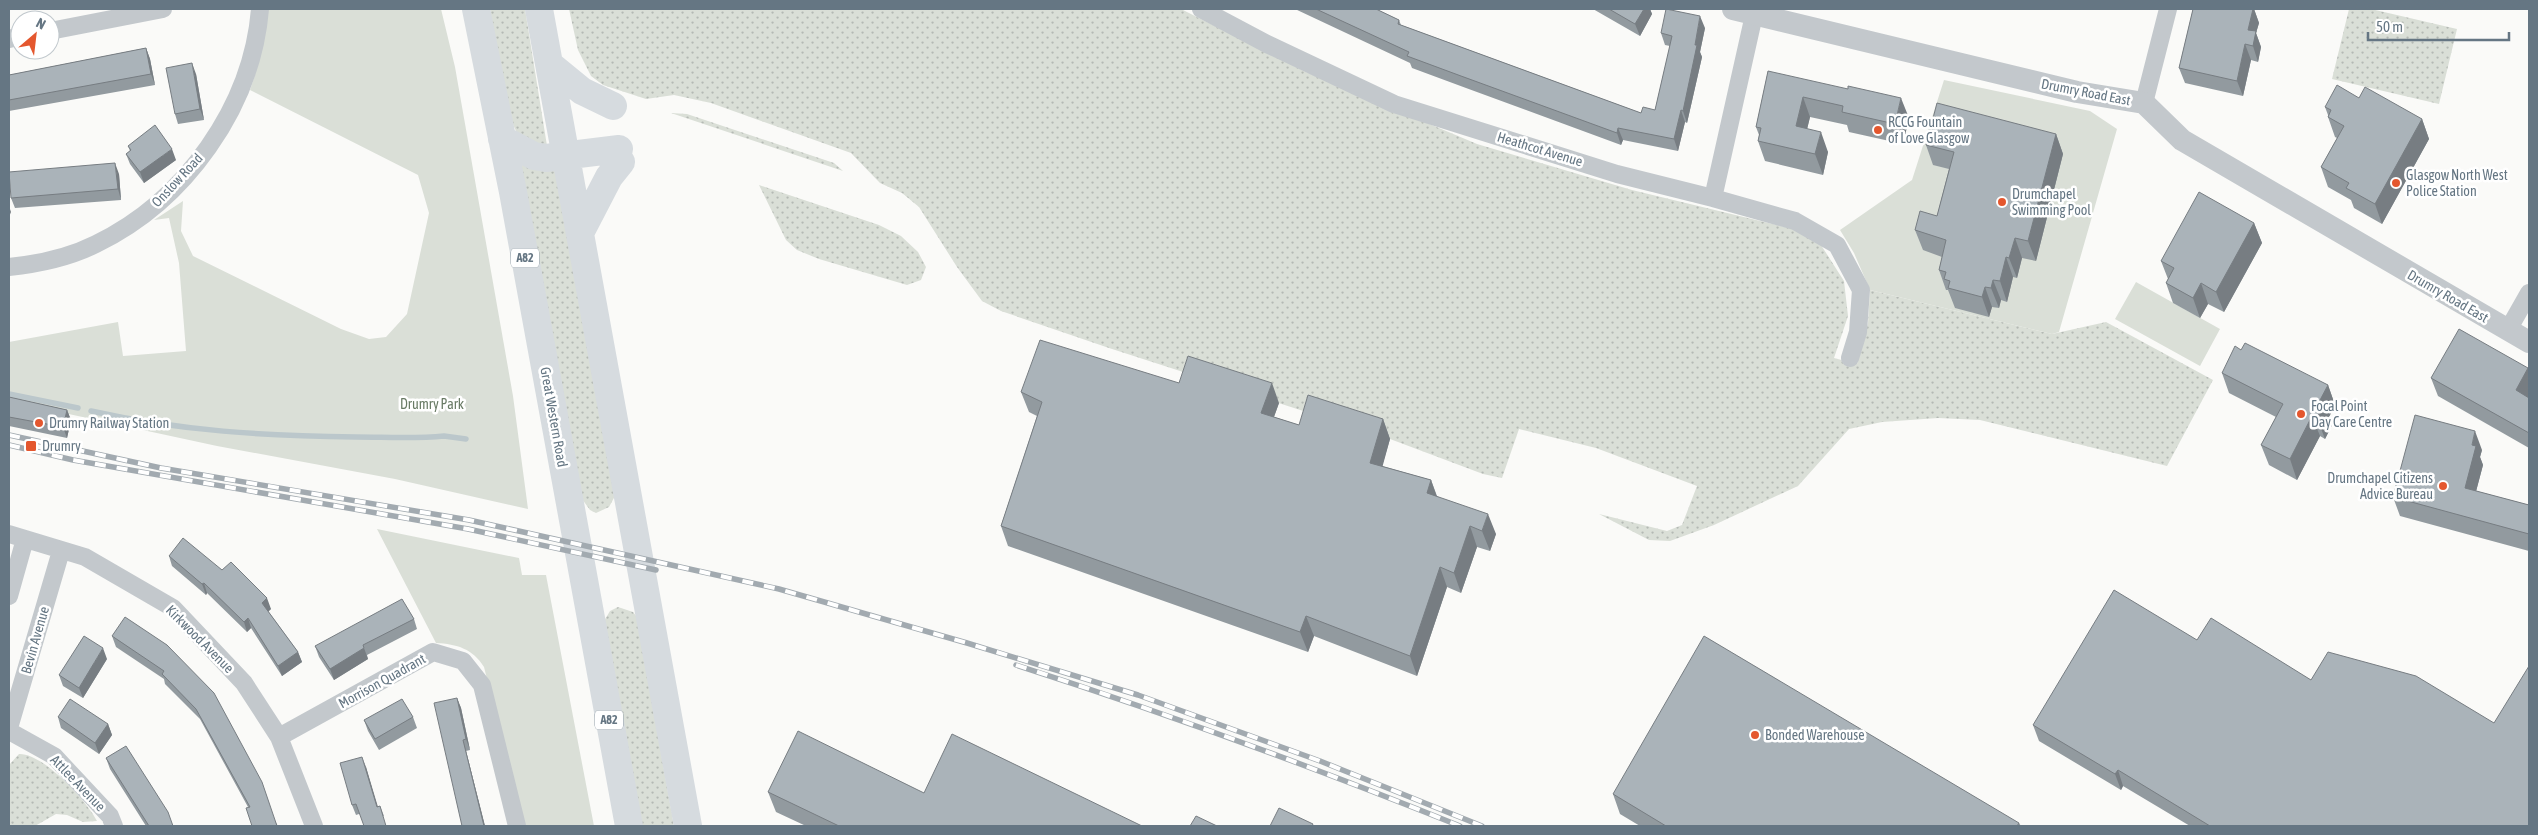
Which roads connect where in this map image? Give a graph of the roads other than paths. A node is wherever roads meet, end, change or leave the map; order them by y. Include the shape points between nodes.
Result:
1 (163, 9) edge
2 (260, 9) edge
3 (476, 9) edge
4 (539, 9) edge
5 (1202, 9) edge
6 (2168, 9) edge
7 (1743, 12) edge
8 (60, 29) edge
9 (549, 64) junction
10 (2144, 103) junction
11 (613, 106) dead end
12 (502, 139) junction
13 (567, 157) junction
14 (1713, 198) junction
15 (581, 231) junction
16 (9, 267) edge
17 (2529, 293) edge
18 (2508, 330) junction
19 (2529, 342) edge
20 (1850, 358) dead end
21 (17, 537) edge
22 (61, 551) junction
23 (9, 596) edge
24 (9, 730) edge
25 (280, 737) junction
26 (114, 826) edge
27 (314, 826) edge
28 (517, 826) edge
29 (629, 826) edge
30 (688, 826) edge

1 - 8 street
2 - 16 street, Onslow Road via 253,57 241,93 210,144 168,193 96,245 69,255
3 - 12 main road, Great Western Road / A82
4 - 9 main road
5 - 14 street, Heathcot Avenue via 1267,44 1394,104 1617,174
6 - 10 street
7 - 10 street, Drumry Road East via 2077,92
7 - 14 street
9 - 11 main road via 582,91
9 - 13 main road
10 - 18 street, Drumry Road East via 2182,140
12 - 13 main road via 534,156
12 - 29 main road, Great Western Road / A82
13 - 15 main road
13 - 15 main road via 620,156
14 - 20 street, Heathcot Avenue via 1795,221 1837,245 1861,290 1858,332
15 - 30 main road
17 - 18 street
18 - 19 street, Drumry Road East
21 - 22 street, Kirkwood Avenue
21 - 23 street
22 - 24 street, Bevin Avenue
22 - 25 street, Kirkwood Avenue via 84,557 173,608 244,682
24 - 26 street, Attlee Avenue via 54,756 110,816
25 - 27 street, Kirkwood Avenue
25 - 28 street, Morrison Quadrant via 433,652 463,661 482,684

